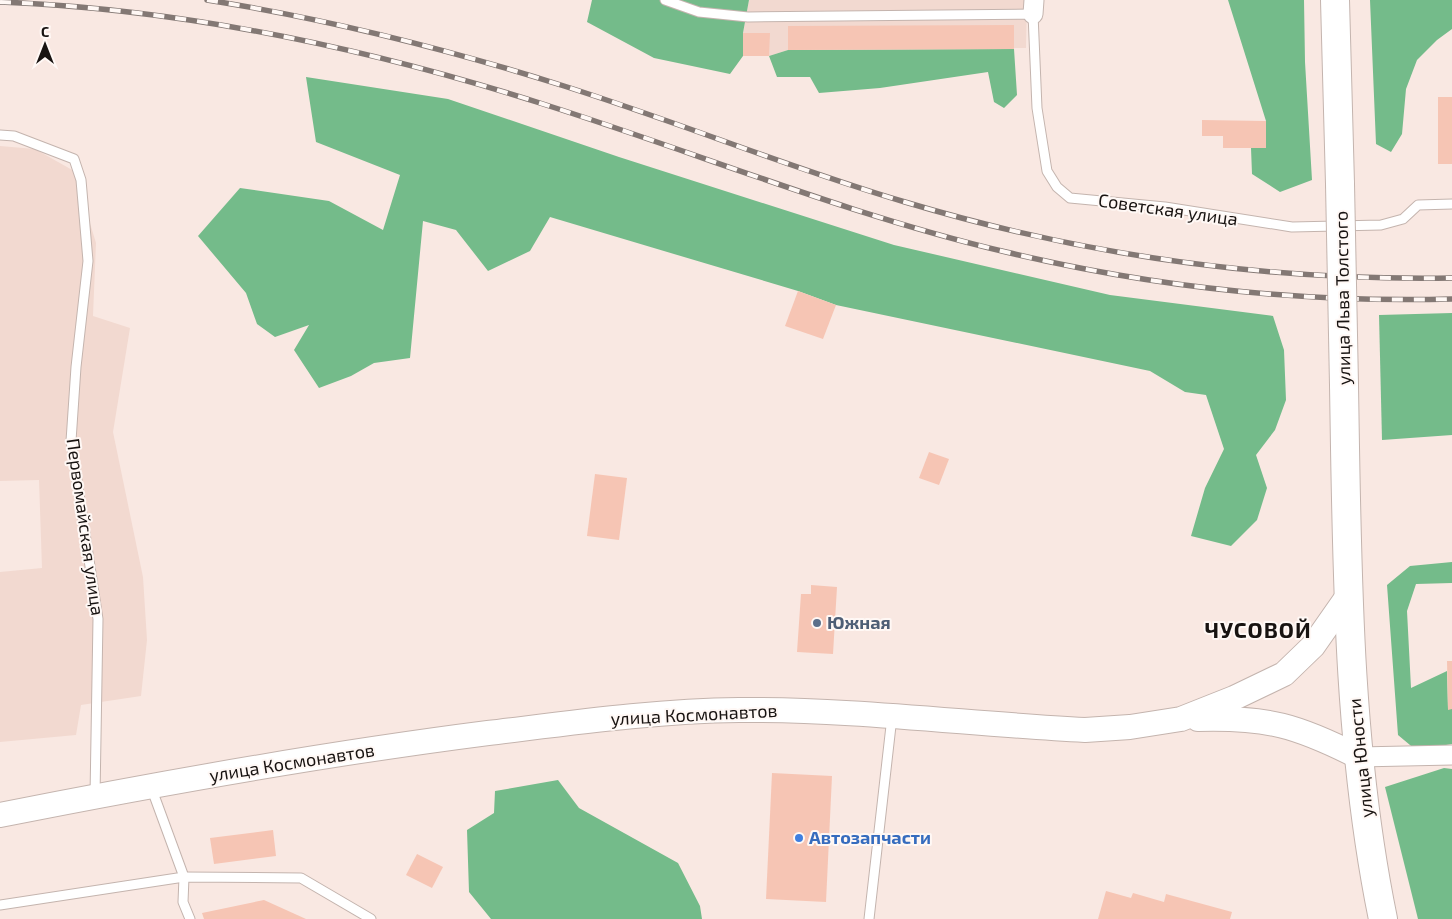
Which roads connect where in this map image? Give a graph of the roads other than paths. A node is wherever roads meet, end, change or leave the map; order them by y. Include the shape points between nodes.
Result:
1 (665, 0) edge
2 (1335, 0) edge
3 (1034, 7) edge
4 (0, 135) edge
5 (1452, 204) edge
6 (1348, 596) junction
7 (892, 716) junction
8 (1181, 719) junction
9 (1452, 755) edge
10 (1359, 758) junction
11 (151, 787) junction
12 (95, 796) junction
13 (0, 816) edge
14 (184, 877) junction
15 (0, 905) edge
16 (190, 919) edge
17 (371, 919) edge
18 (869, 919) edge
19 (1383, 919) edge

1 - 3 lane via 699,12 748,17
2 - 6 main road, улица Льва Толстого, bridge
3 - 5 lane, Советская улица via 1037,108 1047,171 1057,187 1070,198 1165,207 1292,228 1381,226 1403,219 1418,205
4 - 12 lane, Первомайская улица via 14,136 74,159 81,180 88,261 70,441 98,618
6 - 8 street, улица Космонавтов via 1313,646 1284,674
6 - 10 main road, улица Юности
7 - 8 street, улица Космонавтов via 1085,730
7 - 11 street, улица Космонавтов via 738,710 634,715 428,741
7 - 18 lane
8 - 10 street via 1264,720 1294,727
9 - 10 street
10 - 19 main road, улица Юности
11 - 12 street, улица Космонавтов
11 - 14 lane
12 - 13 street, улица Космонавтов
14 - 15 lane
14 - 16 lane via 183,902
14 - 17 lane via 301,878

